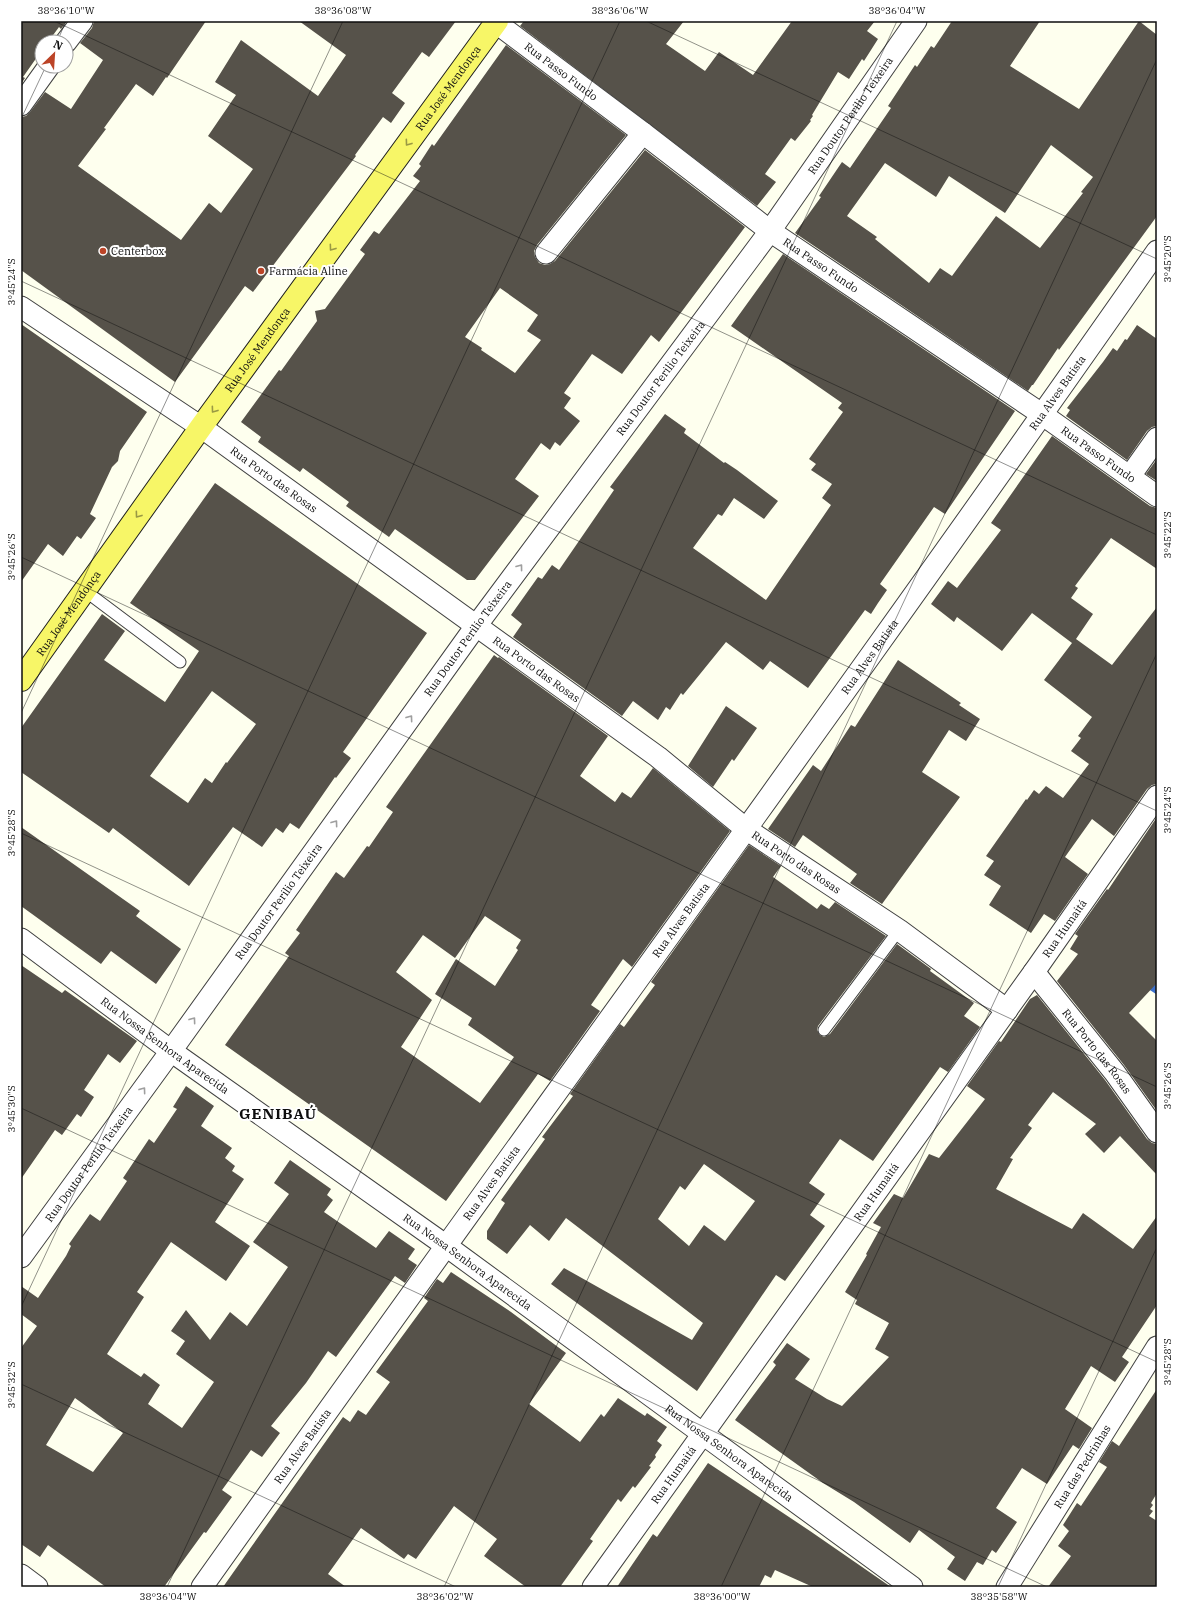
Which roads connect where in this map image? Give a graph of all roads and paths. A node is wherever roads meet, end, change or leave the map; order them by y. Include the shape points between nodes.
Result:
1 (82, 21) edge
2 (916, 21) edge
3 (496, 22) edge
4 (72, 34) edge
5 (43, 74) edge
6 (21, 105) edge
7 (644, 133) junction
8 (770, 231) junction
9 (1157, 251) edge
10 (546, 252) dead end
11 (21, 307) edge
12 (1042, 415) junction
13 (201, 427) junction
14 (1157, 438) edge
15 (1130, 476) junction
16 (1157, 496) edge
17 (84, 590) junction
18 (476, 626) junction
19 (180, 662) dead end
20 (21, 680) edge
21 (1157, 796) edge
22 (746, 829) junction
23 (899, 930) junction
24 (21, 939) edge
25 (1034, 972) junction
26 (1007, 1010) junction
27 (824, 1030) dead end
28 (171, 1052) junction
29 (1157, 1132) edge
30 (445, 1245) junction
31 (21, 1257) edge
32 (1157, 1347) edge
33 (704, 1434) junction
34 (21, 1576) edge
35 (37, 1587) edge
36 (202, 1587) edge
37 (593, 1587) edge
38 (912, 1587) edge
39 (1008, 1587) edge

1 - 4 street
2 - 8 street, Rua Doutor Perilio Teixeira
3 - 7 street, Rua Passo Fundo
3 -> 13 main road, Rua José Mendonça
5 - 6 street
7 - 8 street, Rua Passo Fundo
7 - 10 street
8 - 12 street, Rua Passo Fundo
18 -> 8 street, Rua Doutor Perilio Teixeira
9 - 12 street, Rua Alves Batista
11 - 13 street, Rua Porto das Rosas
12 - 15 street, Rua Passo Fundo
12 - 22 street, Rua Alves Batista
13 -> 17 main road, Rua José Mendonça
13 - 18 street, Rua Porto das Rosas
14 - 15 street
15 - 16 street, Rua Passo Fundo
17 - 19 lane
17 - 20 main road, Rua José Mendonça
18 - 22 street, Rua Porto das Rosas via 658,757
28 -> 18 street, Rua Doutor Perilio Teixeira
21 - 25 street, Rua Humaitá
22 - 23 street, Rua Porto das Rosas
22 - 30 street, Rua Alves Batista
23 - 26 street, Rua Porto das Rosas
23 - 27 lane
24 - 28 street, Rua Nossa Senhora Aparecida
25 - 26 street, Rua Humaitá
25 - 29 street, Rua Porto das Rosas via 1115,1073
26 - 33 street, Rua Humaitá
28 - 30 street, Rua Nossa Senhora Aparecida
31 -> 28 street, Rua Doutor Perilio Teixeira
30 - 33 street, Rua Nossa Senhora Aparecida
30 - 36 street, Rua Alves Batista
32 - 39 street, Rua das Pedrinhas
33 - 37 street, Rua Humaitá
33 - 38 street, Rua Nossa Senhora Aparecida
34 - 35 street

